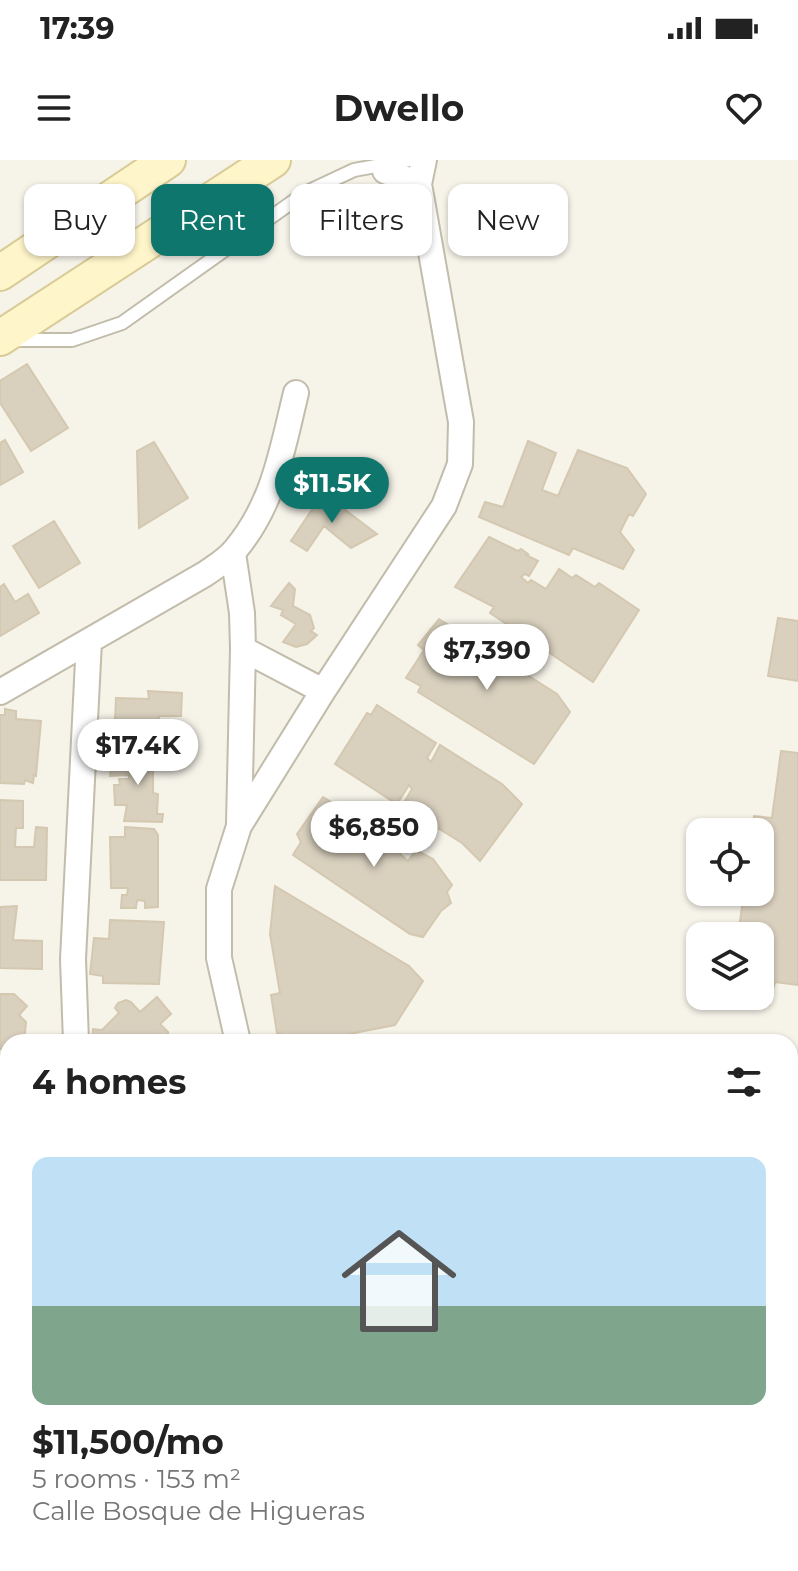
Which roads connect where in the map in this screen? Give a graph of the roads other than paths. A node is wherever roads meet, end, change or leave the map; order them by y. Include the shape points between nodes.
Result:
1 (168, 160) edge
2 (273, 160) edge
3 (395, 161) edge
4 (421, 172) edge
5 (0, 273) edge
6 (0, 339) edge
7 (296, 393) dead end
8 (233, 553) junction
9 (89, 641) junction
10 (243, 649) junction
11 (323, 691) junction
12 (0, 692) edge
13 (239, 826) junction
14 (76, 1034) edge
15 (236, 1034) edge

1 - 5 main road
2 - 6 main road
3 - 4 street via 385,171
3 - 6 lane via 354,170 305,193 122,323 72,340
4 - 11 street via 461,422 460,464 444,506
7 - 8 street via 273,485
8 - 9 street
8 - 10 street
9 - 12 street
9 - 14 street via 73,959
10 - 11 street
10 - 13 street
11 - 13 street
13 - 15 street via 219,889 219,958

